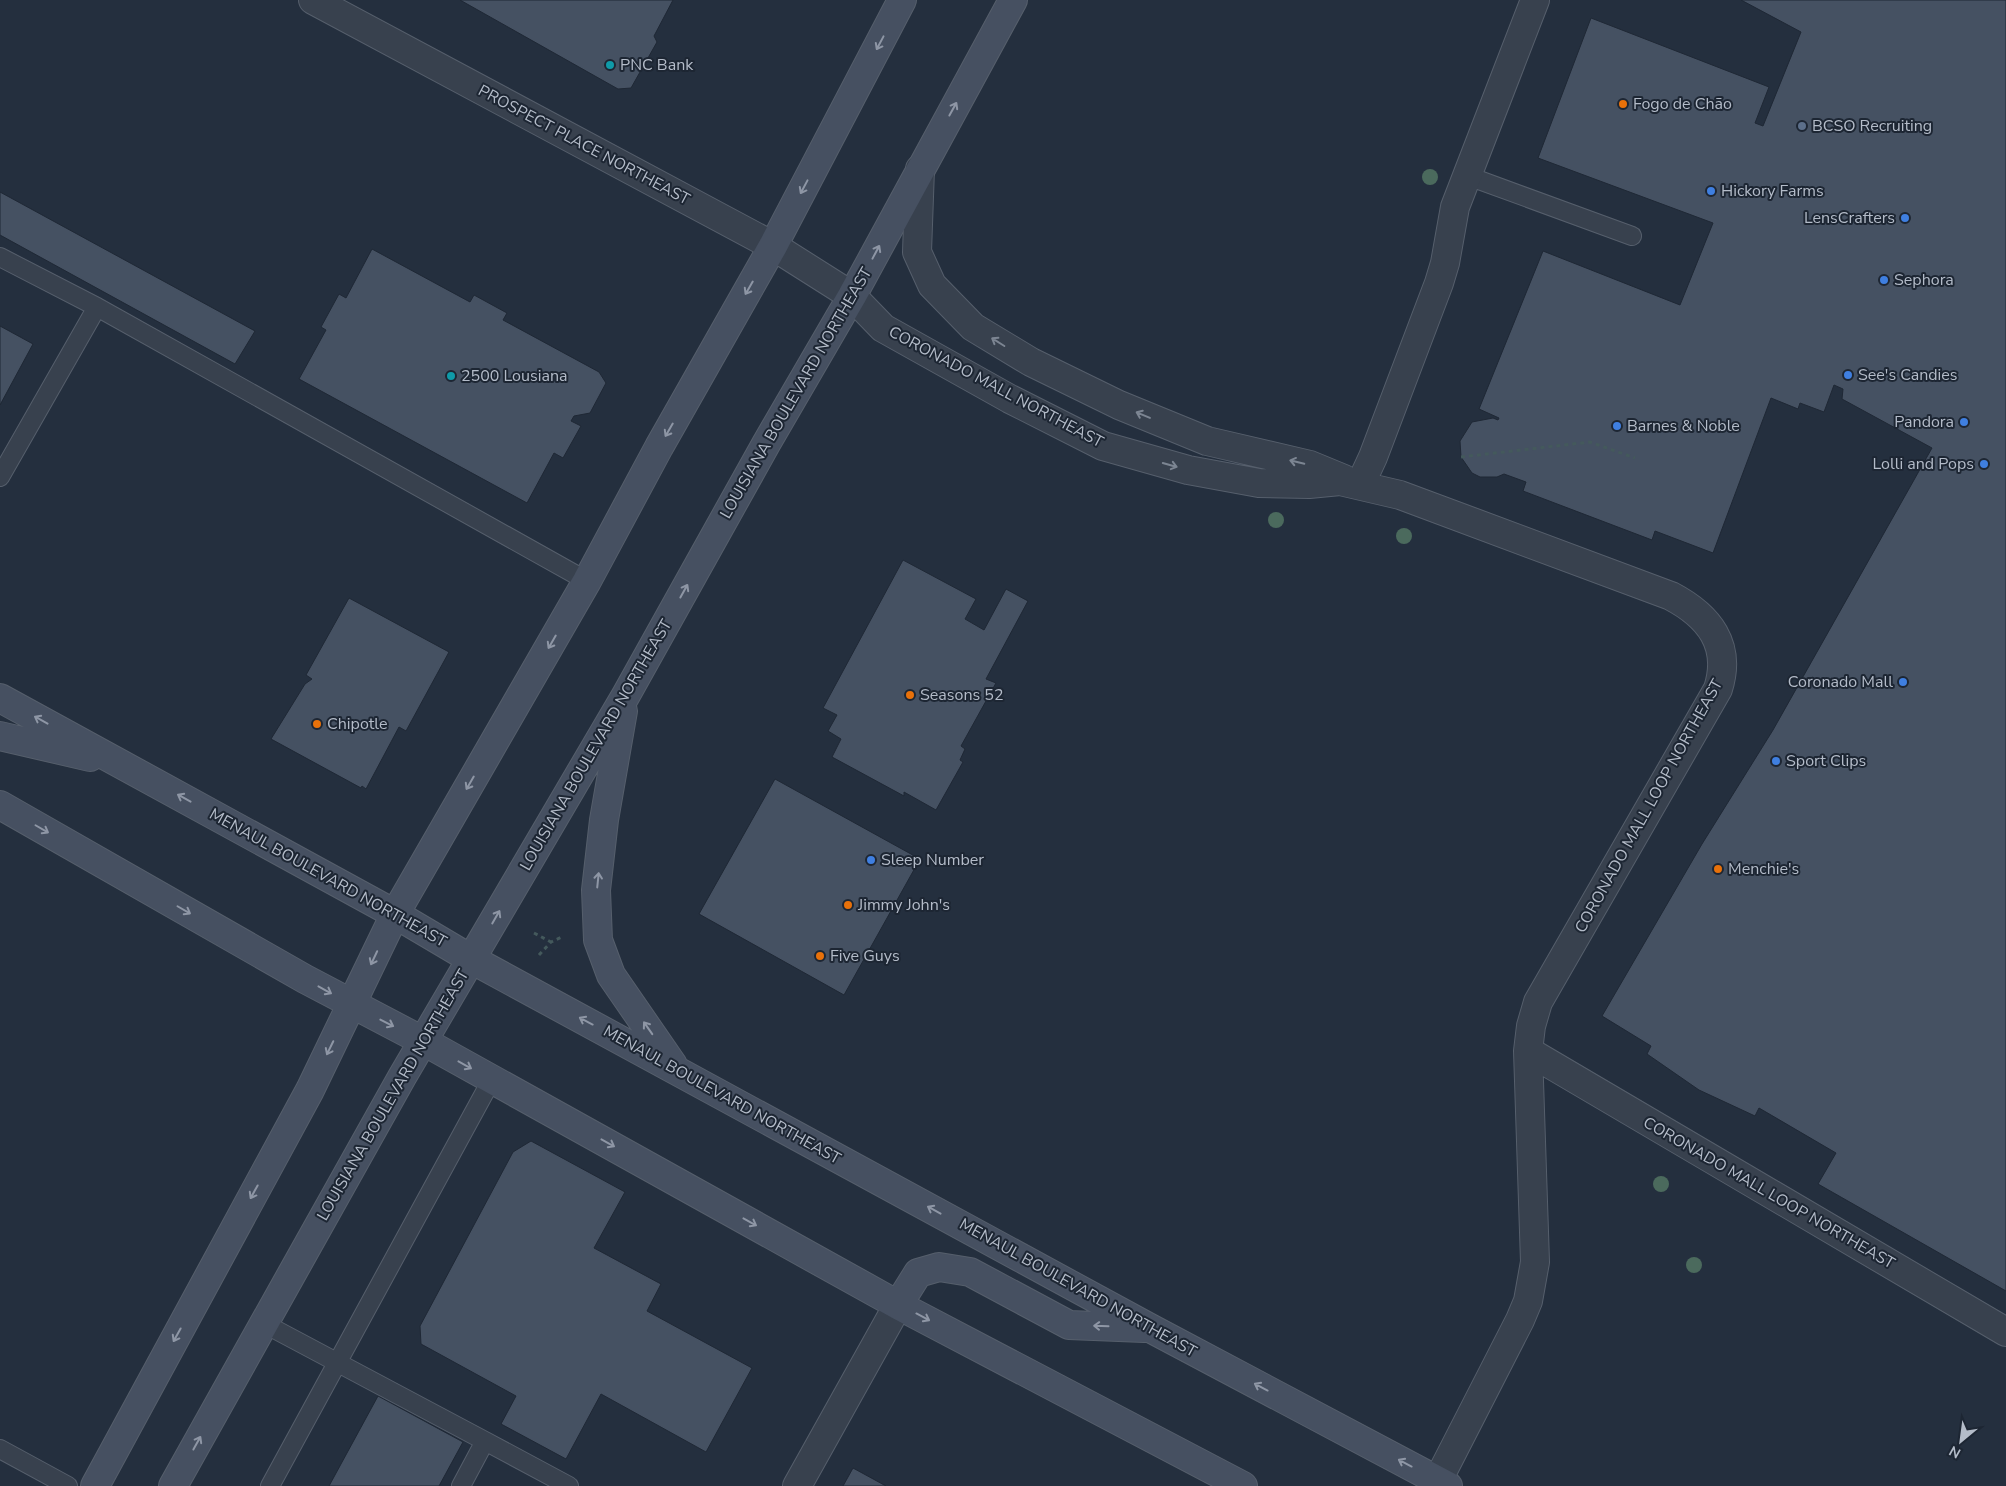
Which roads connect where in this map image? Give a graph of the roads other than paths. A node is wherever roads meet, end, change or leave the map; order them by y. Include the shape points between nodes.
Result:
1 (313, 0) edge
2 (902, 0) edge
3 (1013, 0) edge
4 (1535, 0) edge
5 (920, 169) junction
6 (1468, 176) junction
7 (1632, 236) dead end
8 (773, 246) junction
9 (0, 256) edge
10 (852, 296) junction
11 (97, 307) junction
12 (0, 477) edge
13 (1360, 485) junction
14 (586, 581) junction
15 (626, 695) junction
16 (0, 698) edge
17 (0, 736) edge
18 (123, 765) junction
19 (0, 805) edge
20 (395, 914) junction
21 (471, 959) junction
22 (352, 1005) junction
23 (423, 1041) junction
24 (1528, 1051) junction
25 (675, 1068) junction
26 (492, 1079) junction
27 (898, 1305) junction
28 (264, 1323) junction
29 (1150, 1328) junction
30 (2006, 1332) edge
31 (337, 1362) junction
32 (485, 1441) junction
33 (0, 1448) edge
34 (1440, 1484) edge
35 (68, 1486) edge
36 (95, 1486) edge
37 (173, 1486) edge
38 (270, 1486) edge
39 (461, 1486) edge
40 (570, 1486) edge
41 (797, 1486) edge
42 (1243, 1486) edge

1 - 8 street, PROSPECT PLACE NORTHEAST
2 -> 8 main road
5 -> 3 main road, LOUISIANA BOULEVARD NORTHEAST
4 - 6 street
10 -> 5 main road, LOUISIANA BOULEVARD NORTHEAST
13 -> 5 street via 1310,465 1207,442 1119,405 1031,362 974,327 932,285 917,252
6 - 7 lane
6 - 13 street via 1456,208 1439,283
8 - 10 street, PROSPECT PLACE NORTHEAST
8 -> 14 main road
9 - 11 lane
10 -> 13 street, CORONADO MALL NORTHEAST via 883,328 1102,446 1188,470 1260,483 1340,481
15 -> 10 main road, LOUISIANA BOULEVARD NORTHEAST
11 - 12 lane
11 - 14 lane
13 - 24 street, CORONADO MALL LOOP NORTHEAST via 1400,495 1671,596 1688,605 1703,619 1716,635 1722,654 1723,673 1718,689 1538,1002
14 -> 20 main road
21 -> 15 main road, LOUISIANA BOULEVARD NORTHEAST
25 -> 15 main road via 611,975 598,940 596,890
18 -> 16 main road, MENAUL BOULEVARD NORTHEAST
17 - 18 main road
20 -> 18 main road, MENAUL BOULEVARD NORTHEAST
19 -> 22 main road
20 - 21 main road, MENAUL BOULEVARD NORTHEAST
20 -> 22 main road
21 - 23 main road, LOUISIANA BOULEVARD NORTHEAST
25 -> 21 main road, MENAUL BOULEVARD NORTHEAST
22 -> 23 main road
22 -> 36 main road via 310,1090
23 -> 26 main road
23 - 28 main road, LOUISIANA BOULEVARD NORTHEAST
24 - 30 street, CORONADO MALL LOOP NORTHEAST
24 - 34 street via 1535,1262 1531,1288 1511,1340
29 -> 25 main road, MENAUL BOULEVARD NORTHEAST
26 -> 27 main road
26 - 31 lane
29 -> 27 main road via 1069,1325 970,1272 940,1267 918,1273
27 - 41 street
27 -> 42 main road
28 - 31 lane
37 -> 28 main road, LOUISIANA BOULEVARD NORTHEAST
34 -> 29 main road, MENAUL BOULEVARD NORTHEAST
31 - 32 lane
31 - 38 lane
32 - 39 lane
32 - 40 lane
33 - 35 lane

